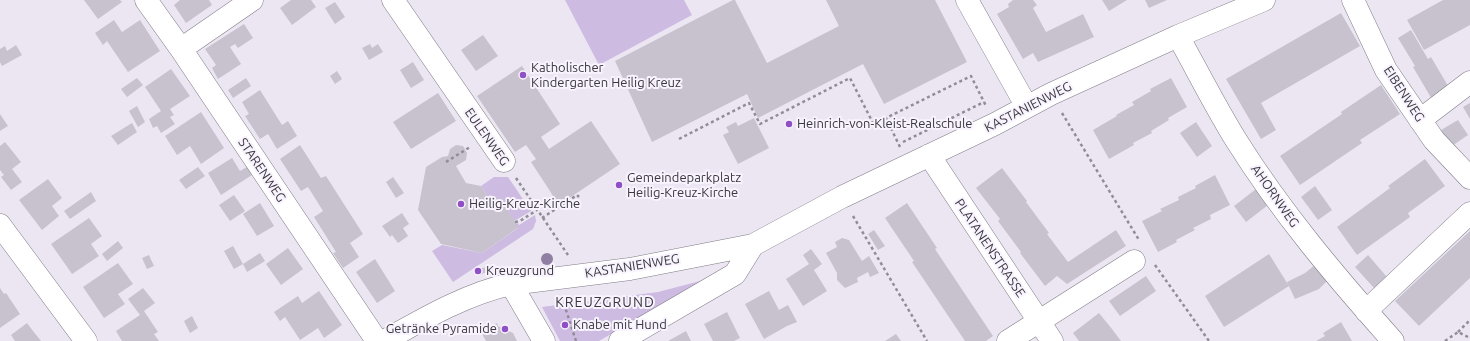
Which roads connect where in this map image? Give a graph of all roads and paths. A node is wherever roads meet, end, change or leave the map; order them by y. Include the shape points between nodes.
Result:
1 (146, 0) edge
2 (252, 0) edge
3 (393, 0) edge
4 (967, 0) edge
5 (1264, 0) edge
6 (1353, 0) edge
7 (1178, 36) junction
8 (181, 49) junction
9 (1470, 82) edge
10 (1051, 94) junction
11 (984, 102) junction
12 (1027, 107) junction
13 (886, 118) junction
14 (1420, 120) junction
15 (995, 124) junction
16 (487, 136) junction
17 (679, 139) dead end
18 (899, 144) junction
19 (929, 155) junction
20 (504, 161) joint
21 (446, 162) dead end
22 (909, 164) junction
23 (1470, 178) edge
24 (579, 197) dead end
25 (842, 198) junction
26 (537, 210) junction
27 (1470, 213) edge
28 (542, 218) junction
29 (515, 222) dead end
30 (0, 225) edge
31 (753, 245) junction
32 (1142, 256) junction
33 (582, 274) junction
34 (511, 284) junction
35 (1366, 311) junction
36 (1470, 320) edge
37 (1039, 321) junction
38 (1458, 332) junction
39 (1470, 338) edge
40 (86, 341) edge
41 (377, 341) edge
42 (384, 341) edge
43 (544, 341) edge
44 (576, 341) edge
45 (620, 341) edge
46 (927, 341) edge
47 (1008, 341) edge
48 (1052, 341) edge
49 (1209, 341) edge
50 (1393, 341) edge
51 (1445, 341) edge

1 - 8 street, STARENWEG
2 - 8 street
3 - 16 street, EULENWEG
4 - 12 street
5 - 7 street, KASTANIENWEG
6 - 14 street, EIBENWEG via 1386,70
7 - 10 street, KASTANIENWEG
7 - 35 street, AHORNWEG via 1235,139 1250,161 1298,229
8 - 41 street, STARENWEG
9 - 14 street
10 - 12 street, KASTANIENWEG
10 - 32 path
11 - 13 path via 971,76
11 - 15 path
11 - 18 path
12 - 15 street, KASTANIENWEG
13 - 17 path via 874,124 850,78 760,124 749,103
13 - 18 path
14 - 23 street, EIBENWEG via 1434,140
15 - 19 street, KASTANIENWEG
16 - 20 street, EULENWEG
16 - 21 path
18 - 22 path
19 - 22 street, KASTANIENWEG
19 - 37 street, PLATANENSTRASSE
20 - 26 path, EULENWEG
22 - 25 street, KASTANIENWEG
24 - 28 path via 577,195
25 - 31 street, KASTANIENWEG
25 - 46 path
26 - 28 path, EULENWEG
26 - 29 path
27 - 35 street
28 - 33 path, EULENWEG
30 - 40 street
31 - 33 street, KASTANIENWEG via 630,269
31 - 45 street via 735,274
32 - 37 street
32 - 49 path
33 - 34 street, KASTANIENWEG
33 - 44 path via 585,299 564,304
34 - 42 street, KASTANIENWEG via 493,288 441,309
34 - 43 street
35 - 50 street, AHORNWEG
36 - 38 path
37 - 47 street
37 - 48 street, PLATANENSTRASSE
38 - 39 path
38 - 51 path

